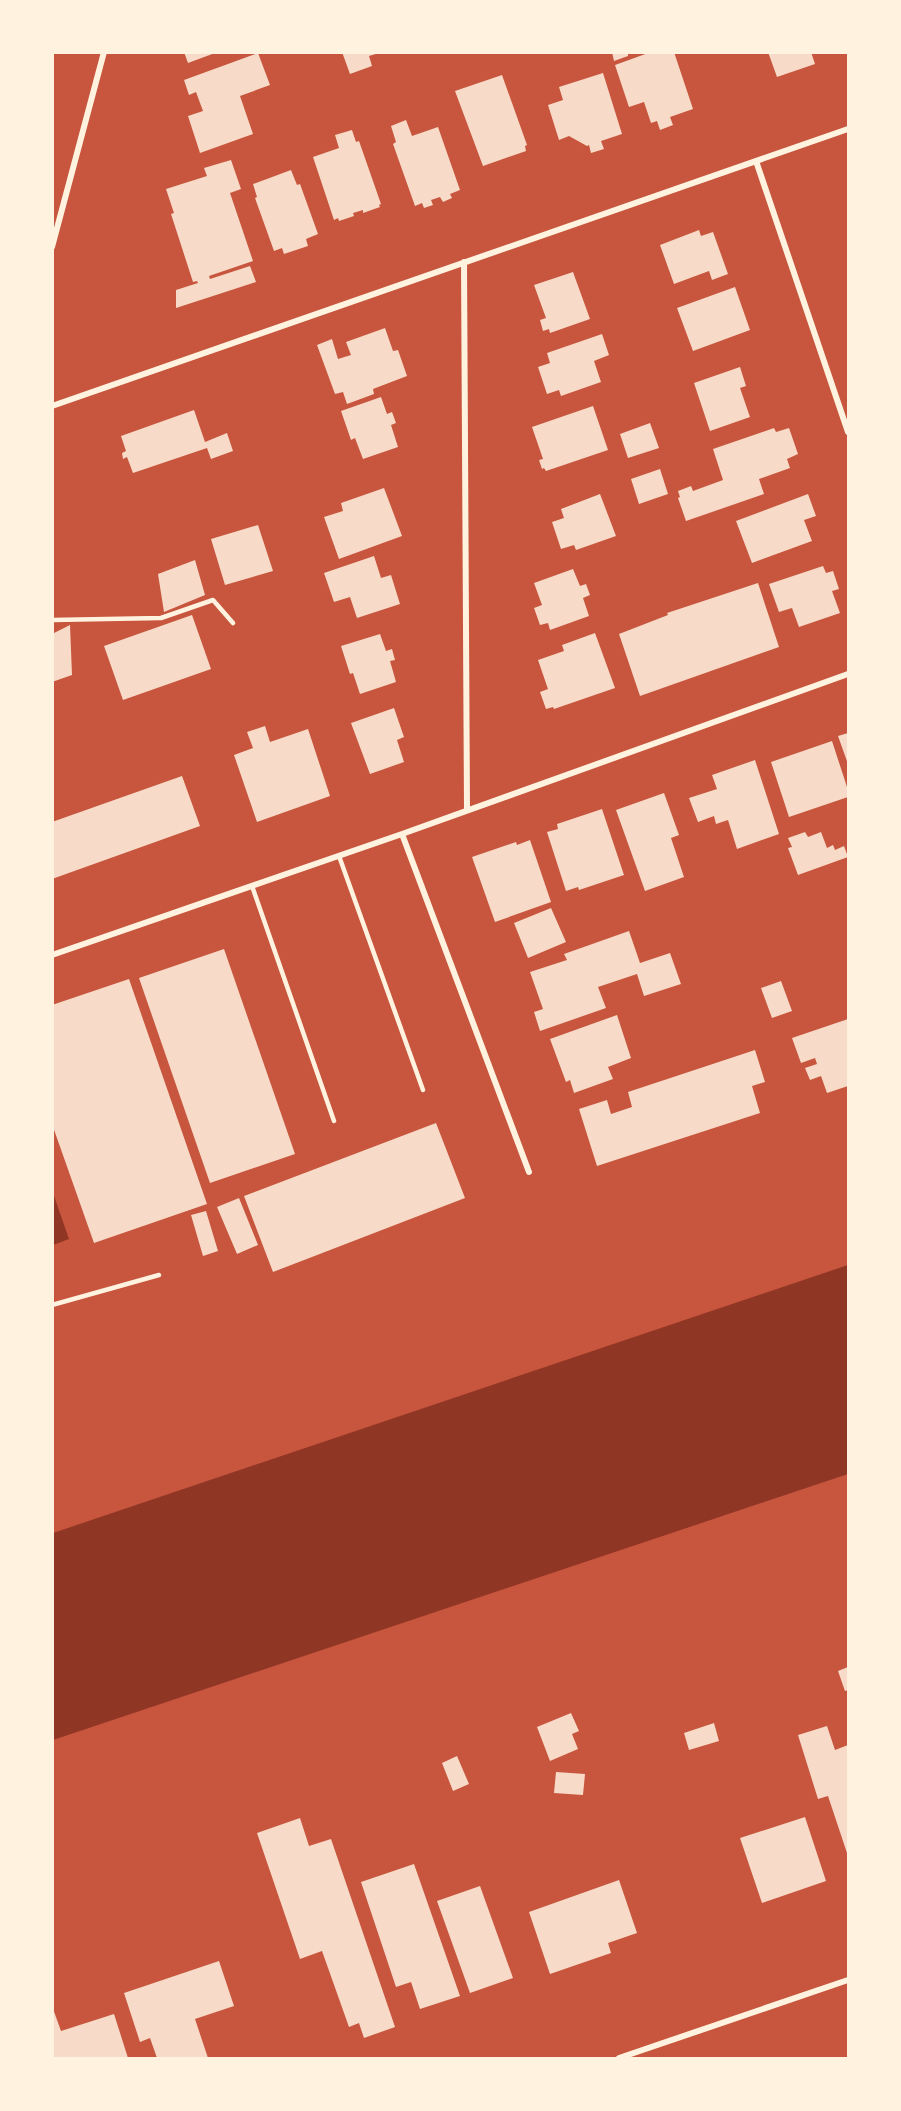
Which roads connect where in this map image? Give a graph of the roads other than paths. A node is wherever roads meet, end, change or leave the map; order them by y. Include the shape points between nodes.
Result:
1 (104, 52) edge
2 (849, 129) edge
3 (756, 161) junction
4 (52, 247) edge
5 (464, 262) junction
6 (52, 406) edge
7 (849, 432) edge
8 (52, 620) edge
9 (233, 623) dead end
10 (849, 674) edge
11 (467, 810) junction
12 (402, 834) junction
13 (339, 856) junction
14 (252, 886) junction
15 (52, 955) edge
16 (423, 1090) dead end
17 (334, 1121) dead end
18 (529, 1173) dead end
19 (159, 1275) dead end
20 (52, 1305) edge
21 (849, 1980) edge
22 (619, 2058) edge

1 - 4 street
2 - 3 street
3 - 5 street
3 - 7 street
5 - 6 street
5 - 11 street
8 - 9 lane via 161,618 213,600
10 - 11 street
11 - 12 street
12 - 13 street
12 - 18 street
13 - 14 street
13 - 16 lane
14 - 15 street
14 - 17 lane
19 - 20 lane
21 - 22 street

